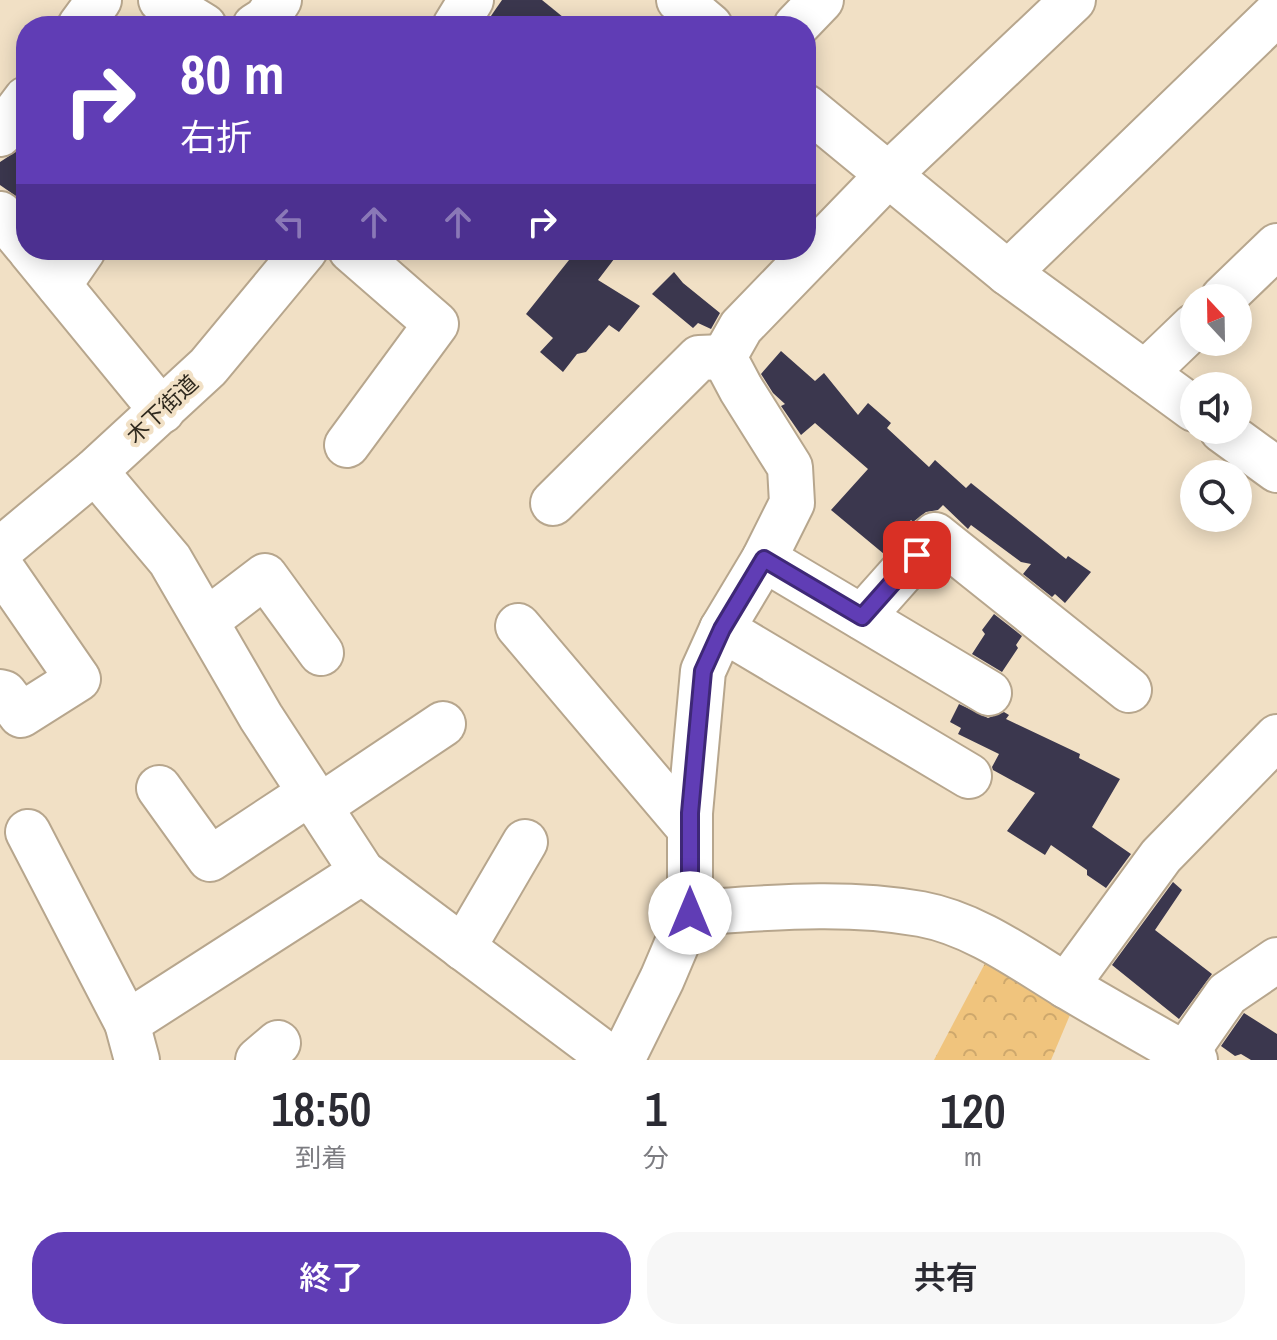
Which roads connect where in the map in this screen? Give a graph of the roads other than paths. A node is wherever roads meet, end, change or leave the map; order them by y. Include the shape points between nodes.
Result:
1 (161, 0) edge
2 (679, 0) edge
3 (821, 0) edge
4 (1073, 0) edge
5 (1277, 13) edge
6 (187, 16) edge
7 (698, 16) edge
8 (806, 16) edge
9 (16, 112) edge
10 (816, 116) edge
11 (0, 134) edge
12 (887, 176) junction
13 (1277, 246) edge
14 (816, 249) edge
15 (35, 260) edge
16 (76, 260) edge
17 (297, 260) edge
18 (362, 260) edge
19 (806, 260) edge
20 (1008, 273) junction
21 (1238, 284) edge
22 (59, 285) junction
23 (1180, 339) edge
24 (724, 357) junction
25 (1145, 373) junction
26 (1180, 399) edge
27 (162, 411) junction
28 (1241, 444) edge
29 (347, 445) dead end
30 (1277, 470) edge
31 (95, 471) junction
32 (553, 503) dead end
33 (0, 550) edge
34 (764, 559) junction
35 (0, 566) edge
36 (862, 617) junction
37 (206, 621) junction
38 (518, 626) dead end
39 (722, 629) junction
40 (321, 653) dead end
41 (1129, 690) dead end
42 (0, 692) edge
43 (989, 693) dead end
44 (443, 724) dead end
45 (1277, 737) edge
46 (969, 776) dead end
47 (159, 788) dead end
48 (315, 800) junction
49 (690, 829) junction
50 (28, 832) dead end
51 (525, 842) dead end
52 (362, 872) junction
53 (690, 913) junction
54 (463, 948) junction
55 (1277, 960) edge
56 (1066, 986) junction
57 (132, 1041) edge
58 (1170, 1053) edge
59 (613, 1060) edge
60 (622, 1060) edge

1 - 6 street
2 - 7 street
3 - 8 street
4 - 12 street
5 - 20 street
9 - 11 street
10 - 12 street
12 - 14 street
12 - 20 street
13 - 21 street
15 - 22 street
16 - 22 street
17 - 27 street, 木下街道 via 208,367
18 - 29 street via 436,324
19 - 24 street via 741,327
20 - 25 street
22 - 27 street
23 - 25 street
24 - 32 street via 699,358
24 - 34 street via 790,467 792,503
25 - 26 street
27 - 31 street, 木下街道
28 - 30 street
31 - 33 street, 木下街道
31 - 37 street via 170,560
34 - 36 street
34 - 39 street
35 - 42 street via 78,679 21,715
36 - 41 street via 935,535
36 - 43 street
37 - 40 street via 265,576
37 - 48 street
38 - 49 street
39 - 46 street
39 - 49 street via 703,671
44 - 48 street
45 - 56 street via 1161,856
47 - 48 street via 210,859
48 - 52 street
49 - 53 street
50 - 57 street
51 - 54 street
52 - 54 street
52 - 57 street
53 - 56 street via 821,904 923,914 975,932
53 - 60 street
54 - 59 street
55 - 58 street via 1227,994
56 - 58 street

